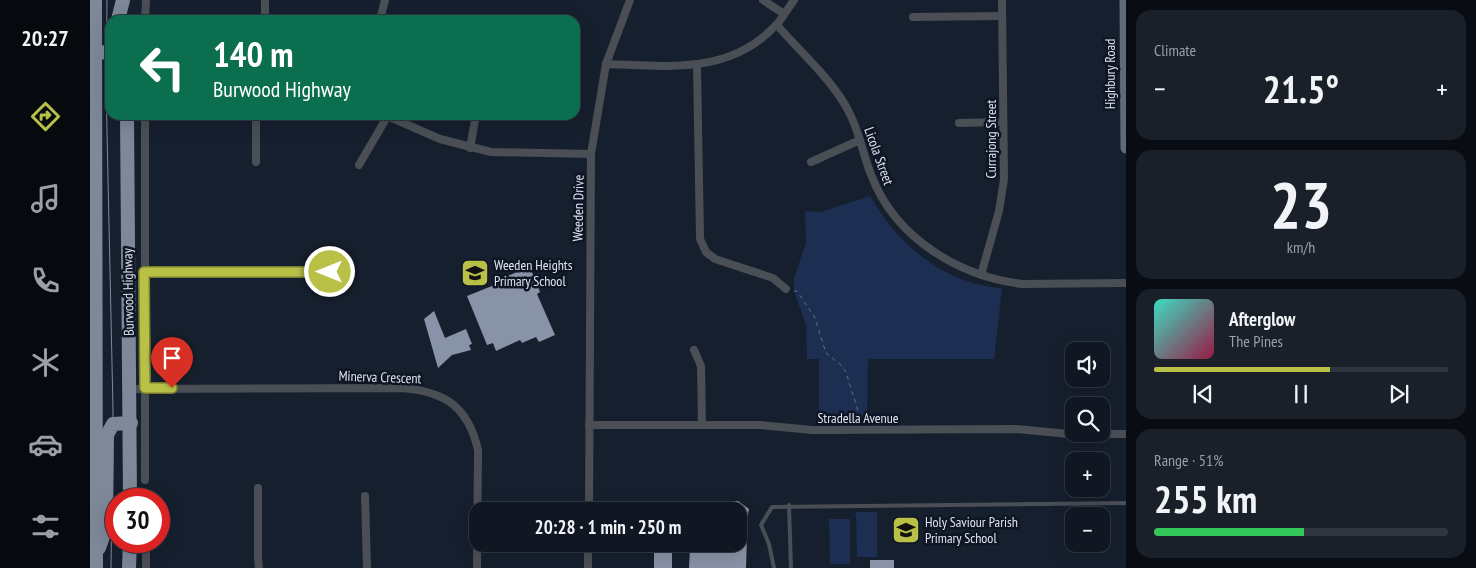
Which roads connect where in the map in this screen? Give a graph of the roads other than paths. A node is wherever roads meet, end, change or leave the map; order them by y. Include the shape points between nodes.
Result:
1 (90, 0) edge
2 (95, 0) edge
3 (122, 0) edge
4 (128, 0) edge
5 (146, 0) edge
6 (265, 0) edge
7 (385, 0) edge
8 (630, 0) edge
9 (763, 0) edge
10 (794, 0) edge
11 (1002, 0) edge
12 (1125, 0) edge
13 (784, 14) junction
14 (119, 15) edge
15 (128, 15) edge
16 (146, 15) edge
17 (265, 15) edge
18 (381, 15) edge
19 (1002, 16) junction
20 (1126, 16) edge
21 (913, 17) dead end
22 (776, 25) junction
23 (105, 52) edge
24 (95, 54) junction
25 (606, 64) junction
26 (697, 66) junction
27 (127, 120) edge
28 (145, 120) edge
29 (256, 120) edge
30 (384, 120) edge
31 (394, 120) edge
32 (475, 120) edge
33 (959, 122) dead end
34 (1003, 122) junction
35 (860, 140) junction
36 (93, 141) edge
37 (470, 148) junction
38 (1126, 148) edge
39 (591, 154) junction
40 (256, 162) dead end
41 (811, 162) dead end
42 (359, 165) dead end
43 (93, 169) edge
44 (144, 272) junction
45 (330, 272) dead end
46 (982, 275) junction
47 (1126, 283) edge
48 (786, 289) road end
49 (694, 350) dead end
50 (138, 388) junction
51 (131, 423) junction
52 (589, 425) junction
53 (702, 425) junction
54 (1126, 434) edge
55 (145, 480) dead end
56 (130, 488) edge
57 (258, 488) dead end
58 (366, 496) dead end
59 (589, 502) edge
60 (1126, 503) edge
61 (789, 505) junction
62 (588, 552) edge
63 (130, 553) edge
64 (146, 553) edge
65 (96, 563) edge
66 (130, 568) edge
67 (146, 568) edge
68 (260, 568) edge
69 (366, 568) edge
70 (477, 568) edge
71 (588, 568) edge
72 (774, 568) edge
73 (791, 568) edge

1 - 2 lane
2 - 24 highway
3 - 14 highway
4 - 15 highway
5 - 16 street
6 - 17 street
7 - 18 street
8 - 25 street, Weeden Drive
9 - 13 street
10 - 13 street
11 - 19 street, Currajong Street
12 - 20 main road, Highbury Road
13 - 22 street
19 - 21 street
19 - 34 street, Currajong Street
20 - 38 main road, Highbury Road
22 - 26 street via 750,46 716,62
22 - 35 street, Licola Street via 835,91 849,112
23 - 24 highway
24 - 36 highway
25 - 26 street
25 - 39 street, Weeden Drive
26 - 48 street via 700,239 706,252 715,259 772,278
27 - 50 highway, Burwood Highway
28 - 44 street, Burwood Highway
29 - 40 street
30 - 42 street
31 - 37 street
32 - 37 street
33 - 34 street
34 - 46 street, Currajong Street via 1003,187
35 - 41 street
35 - 46 street, Licola Street via 880,195 904,227 937,255
36 - 43 highway
37 - 39 street via 491,152
39 - 52 street, Weeden Drive
43 - 65 highway
44 - 45 street
44 - 50 street, Burwood Highway
46 - 47 street, Licola Street via 1022,284
49 - 53 street via 701,366
50 - 51 highway, Burwood Highway
50 - 55 street
50 - 70 street, Minerva Crescent via 403,388 423,390 447,399 466,419 478,450
51 - 56 highway, Burwood Highway
51 - 65 highway via 113,424 108,430 106,528
52 - 53 street, Stradella Avenue
52 - 59 street, Weeden Drive
53 - 54 street, Stradella Avenue via 760,425 812,430 1016,430
57 - 68 street
58 - 69 street
60 - 61 lane
61 - 72 lane via 772,507 761,525
61 - 73 lane
62 - 71 street
63 - 66 highway
64 - 67 street

